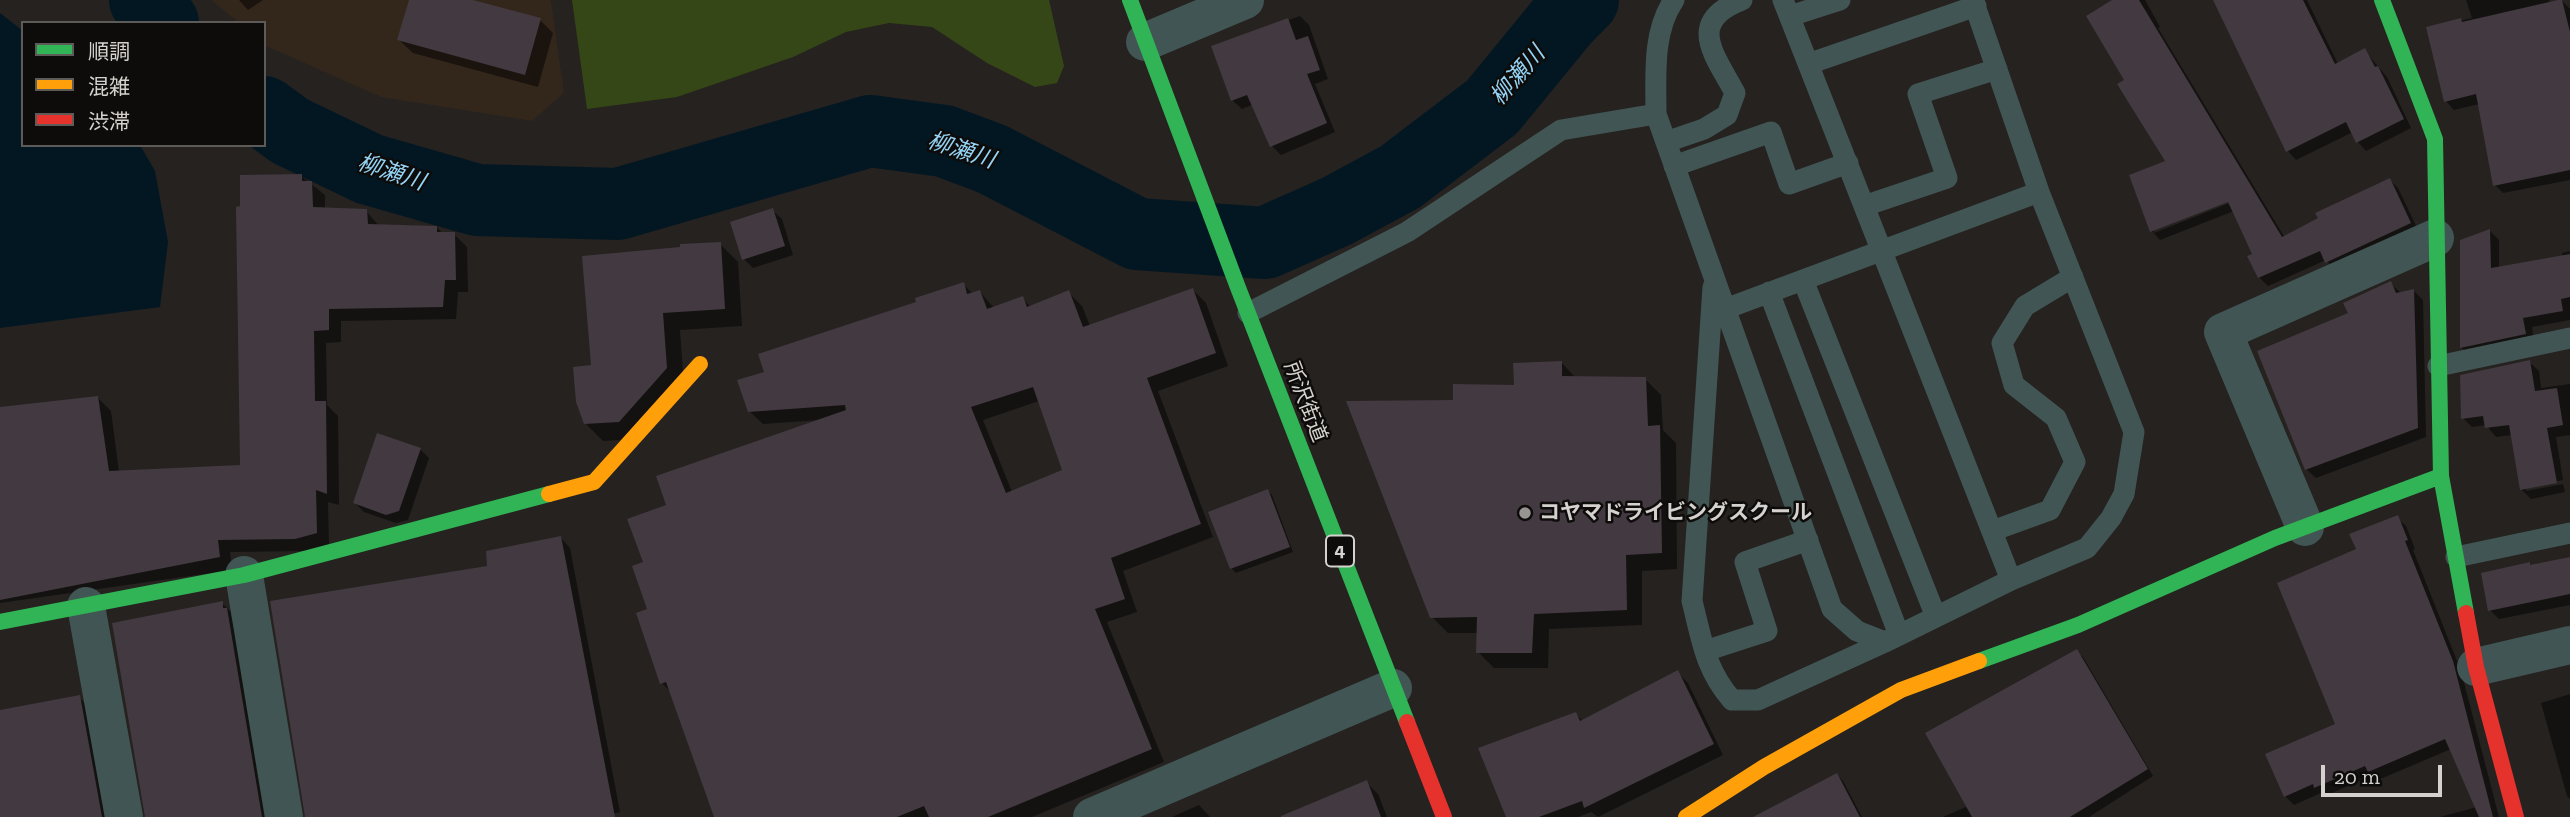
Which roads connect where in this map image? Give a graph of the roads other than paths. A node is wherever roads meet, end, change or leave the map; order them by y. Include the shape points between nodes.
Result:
1 (1130, 0) edge
2 (1245, 0) edge
3 (1674, 0) edge
4 (1742, 0) edge
5 (1840, 0) edge
6 (2382, 0) edge
7 (1974, 3) edge
8 (1786, 8) edge
9 (1145, 42) junction
10 (1808, 64) junction
11 (1997, 69) junction
12 (1656, 114) junction
13 (1666, 142) junction
14 (1847, 163) junction
15 (1674, 166) junction
16 (2039, 192) junction
17 (1864, 206) junction
18 (2435, 238) junction
19 (1882, 250) junction
20 (1714, 277) junction
21 (2073, 277) junction
22 (1803, 280) junction
23 (1769, 292) junction
24 (1725, 309) junction
25 (1248, 313) junction
26 (2570, 338) edge
27 (700, 364) dead end
28 (2438, 366) junction
29 (2441, 476) junction
30 (2305, 527) junction
31 (1992, 531) junction
32 (2570, 533) edge
33 (1808, 540) junction
34 (2456, 557) junction
35 (244, 575) junction
36 (2011, 580) junction
37 (86, 606) junction
38 (1936, 617) junction
39 (0, 622) edge
40 (1892, 638) junction
41 (2570, 645) edge
42 (1705, 651) junction
43 (2476, 667) junction
44 (1393, 688) junction
45 (124, 817) edge
46 (284, 817) edge
47 (1092, 817) edge
48 (1444, 817) edge
49 (1686, 817) edge
50 (2516, 817) edge

1 - 9 street, 所沢街道 / 4
2 - 9 street
3 - 12 lane via 1660,34
4 - 13 lane via 1712,18 1708,43 1735,93 1727,115
5 - 8 lane
6 - 18 street via 2435,139
7 - 10 lane
7 - 11 lane
8 - 10 lane
9 - 25 street, 所沢街道 / 4
10 - 14 lane
11 - 16 lane
11 - 17 lane via 1918,94 1947,178
12 - 13 lane
12 - 25 lane via 1561,130 1407,232
13 - 15 lane
14 - 15 lane via 1789,184 1771,132
14 - 17 lane
15 - 20 lane
16 - 19 lane
16 - 21 lane
17 - 19 lane
18 - 28 street
18 - 30 street via 2223,332
19 - 22 lane
19 - 31 lane
20 - 24 lane
20 - 42 lane via 1692,601
21 - 31 lane via 2025,306 2002,343 2014,385 2056,418 2075,462 2050,510
21 - 36 lane via 2134,432 2124,494 2087,548
22 - 23 lane
22 - 38 lane
23 - 24 lane
23 - 40 lane
24 - 33 lane
25 - 44 street, 所沢街道 / 4
26 - 28 lane
27 - 35 street via 594,482
28 - 29 street
29 - 30 street
29 - 34 street
30 - 49 street via 2078,625 1902,690 1764,767
31 - 36 lane
32 - 34 lane
33 - 40 lane via 1832,609 1857,631
33 - 42 lane via 1745,562 1768,631
34 - 43 street
35 - 37 street
35 - 46 street
36 - 38 lane
37 - 39 street
37 - 45 street
38 - 40 lane
40 - 42 lane via 1758,700 1732,700 1716,681
41 - 43 street
43 - 50 street
44 - 47 street
44 - 48 street, 所沢街道 / 4

